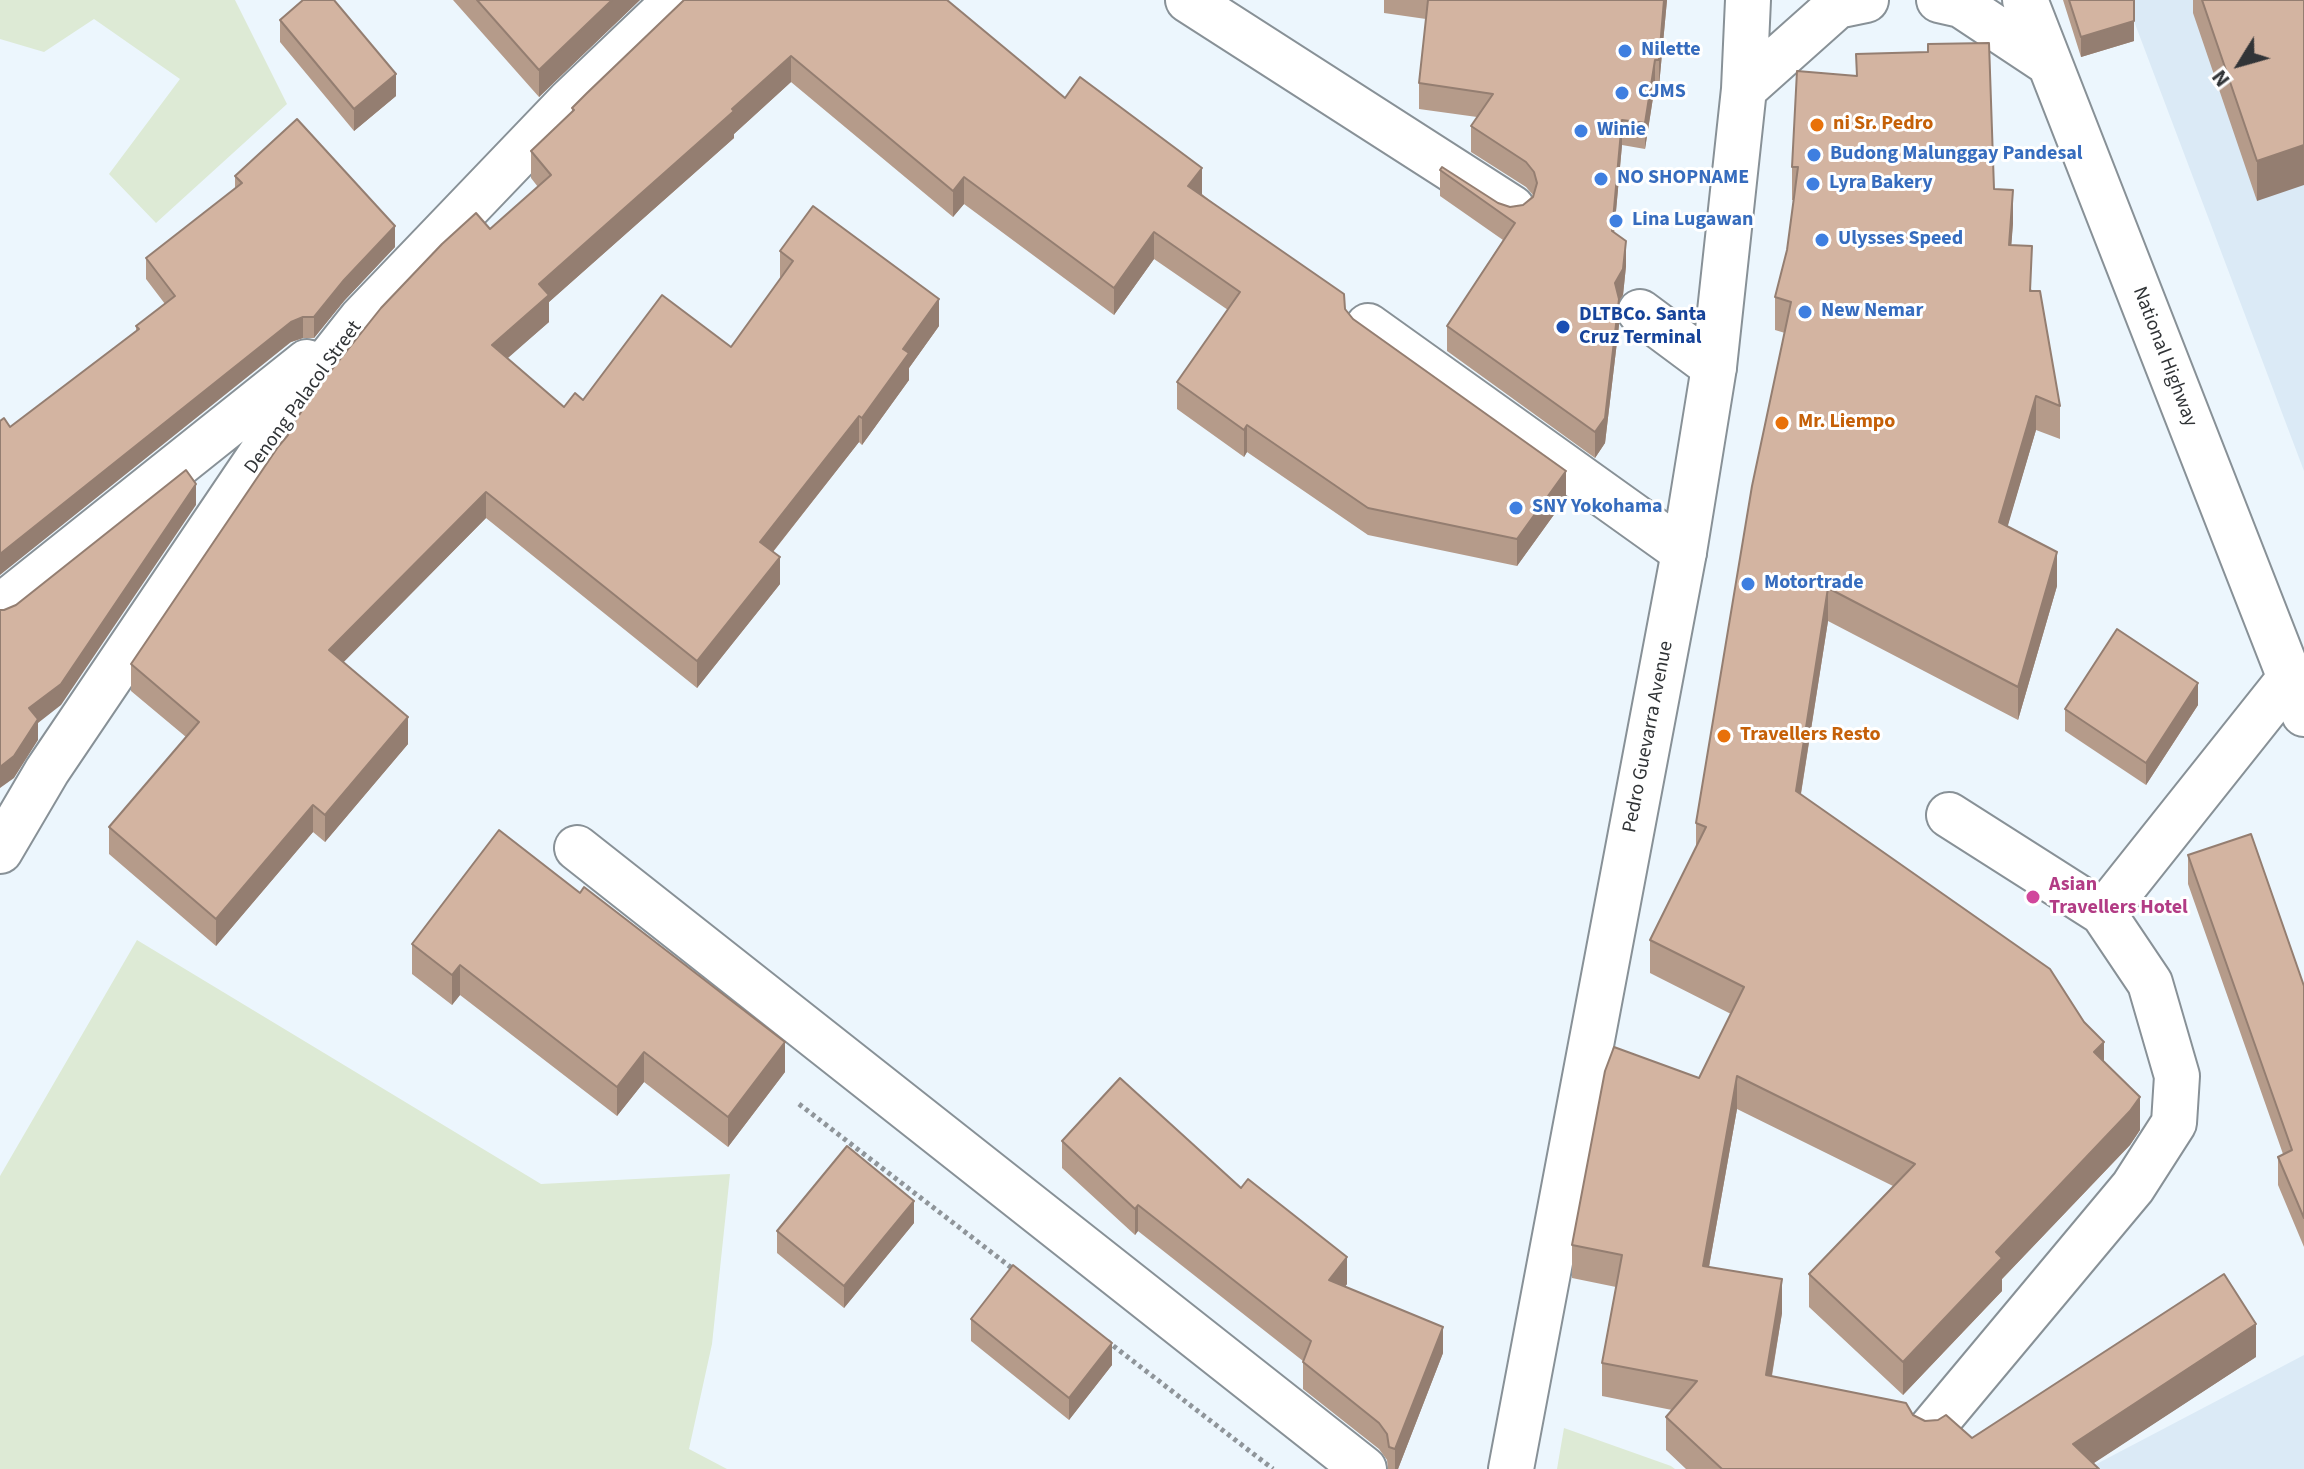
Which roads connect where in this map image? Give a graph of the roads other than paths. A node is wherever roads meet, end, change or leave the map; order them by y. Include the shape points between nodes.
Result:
1 (1188, 0) edge
2 (1748, 0) edge
3 (1866, 0) edge
4 (1939, 0) edge
5 (2025, 0) edge
6 (666, 3) edge
7 (2050, 64) junction
8 (1744, 89) junction
9 (1512, 208) edge
10 (1640, 312) dead end
11 (362, 318) junction
12 (1368, 326) edge
13 (1714, 367) junction
14 (1684, 552) junction
15 (2, 602) edge
16 (2297, 696) edge
17 (1949, 815) dead end
18 (577, 848) dead end
19 (0, 851) edge
20 (2103, 913) junction
21 (1930, 1430) edge
22 (1364, 1469) edge
23 (1511, 1469) edge

1 - 9 main road
2 - 8 main road, Pedro Guevarra Avenue
3 - 8 main road via 1837,6
4 - 7 main road via 1961,5
5 - 7 main road, National Highway
6 - 11 main road, Denong Palacol Street
7 - 16 main road, National Highway
8 - 13 main road, Pedro Guevarra Avenue
10 - 13 main road
11 - 15 main road
11 - 19 main road, Denong Palacol Street via 290,412 47,771
12 - 14 main road
13 - 14 main road, Pedro Guevarra Avenue
14 - 23 main road, Pedro Guevarra Avenue
16 - 20 main road
17 - 20 main road
18 - 22 main road
20 - 21 main road via 2150,983 2177,1076 2174,1123 2133,1187

